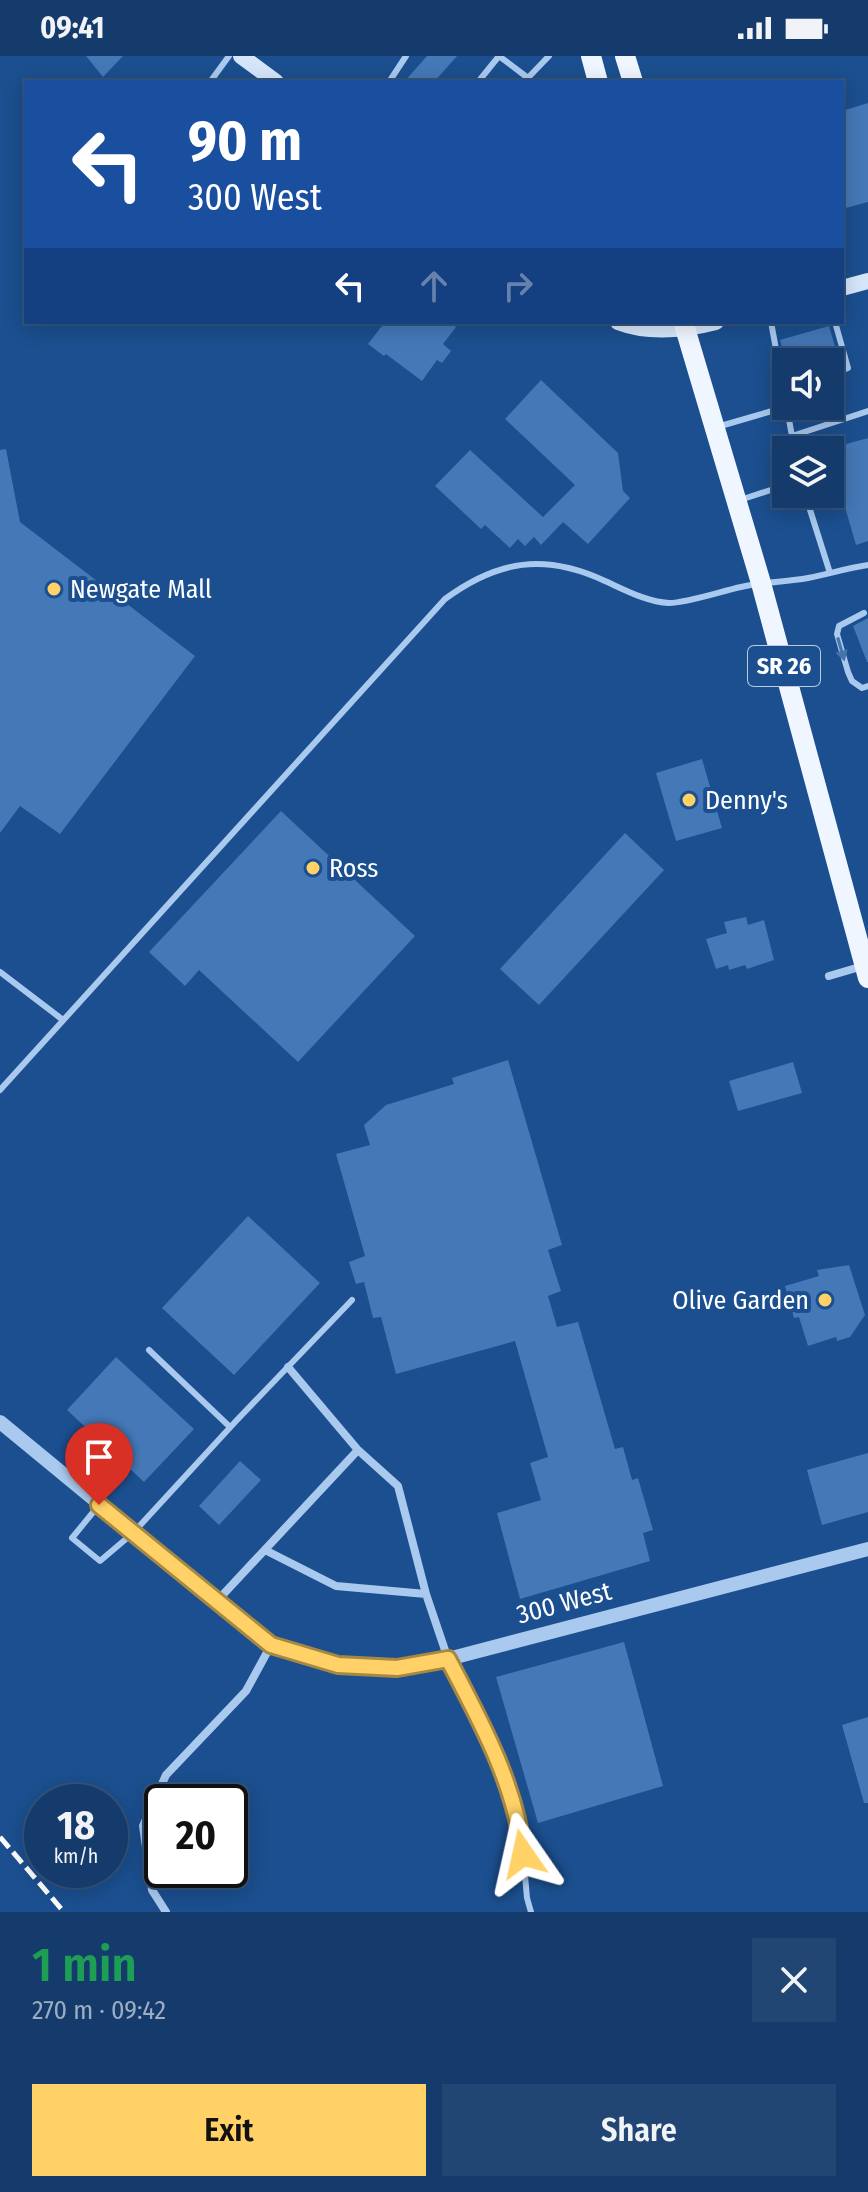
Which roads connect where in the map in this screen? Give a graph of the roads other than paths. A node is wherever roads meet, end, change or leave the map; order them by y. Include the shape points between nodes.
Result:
1 (229, 56) edge
2 (241, 56) edge
3 (406, 56) edge
4 (499, 56) edge
5 (549, 56) edge
6 (591, 56) edge
7 (625, 56) edge
8 (211, 80) edge
9 (271, 80) edge
10 (390, 80) edge
11 (480, 80) edge
12 (526, 80) edge
13 (597, 80) edge
14 (632, 80) edge
15 (868, 281) edge
16 (844, 287) edge
17 (627, 324) edge
18 (683, 324) edge
19 (771, 324) edge
20 (836, 324) edge
21 (776, 348) edge
22 (842, 348) edge
23 (772, 411) edge
24 (868, 411) edge
25 (789, 420) edge
26 (715, 428) junction
27 (792, 436) joint
28 (772, 489) edge
29 (736, 501) junction
30 (809, 508) edge
31 (868, 565) edge
32 (830, 573) junction
33 (761, 583) junction
34 (864, 613) dead end
35 (868, 686) edge
36 (867, 970) edge
37 (0, 972) edge
38 (829, 976) dead end
39 (63, 1020) junction
40 (0, 1090) edge
41 (352, 1300) dead end
42 (149, 1350) dead end
43 (288, 1367) junction
44 (0, 1422) edge
45 (230, 1427) junction
46 (358, 1450) junction
47 (99, 1505) junction
48 (133, 1533) junction
49 (868, 1549) edge
50 (265, 1550) junction
51 (426, 1594) junction
52 (217, 1601) junction
53 (271, 1645) junction
54 (448, 1659) junction
55 (166, 1912) edge
56 (531, 1912) edge

1 - 8 lane
2 - 9 main road
3 - 10 lane
4 - 11 lane
4 - 12 lane
5 - 12 lane
6 - 13 main road
7 - 14 main road
15 - 16 main road
17 - 18 main road via 650,329
18 - 26 main road, SR 26
19 - 21 lane
20 - 22 lane
23 - 26 lane
24 - 27 lane
25 - 27 lane
26 - 29 main road, SR 26
28 - 29 lane
29 - 33 main road, SR 26
30 - 32 lane
31 - 32 lane
32 - 33 lane
33 - 36 main road, SR 26
33 - 39 lane via 670,603 564,566 537,563 500,569 464,584
34 -> 35 lane via 839,626 837,634 852,681
36 - 38 street
37 - 39 lane
39 - 40 lane
41 - 43 lane
42 - 45 lane
43 - 45 lane
43 - 46 street
44 - 47 street
45 - 48 lane
46 - 50 street
46 - 51 street via 398,1486
47 - 48 street
47 - 48 lane via 72,1538 81,1546 100,1561
48 - 52 street
49 - 54 street, 300 West
50 - 51 street via 336,1586
50 - 52 street
51 - 54 street
52 - 53 street
53 - 54 street, 300 West via 338,1665 397,1668
53 - 55 street via 246,1691 166,1775 143,1826 152,1890
54 - 56 lane via 490,1740 521,1831

